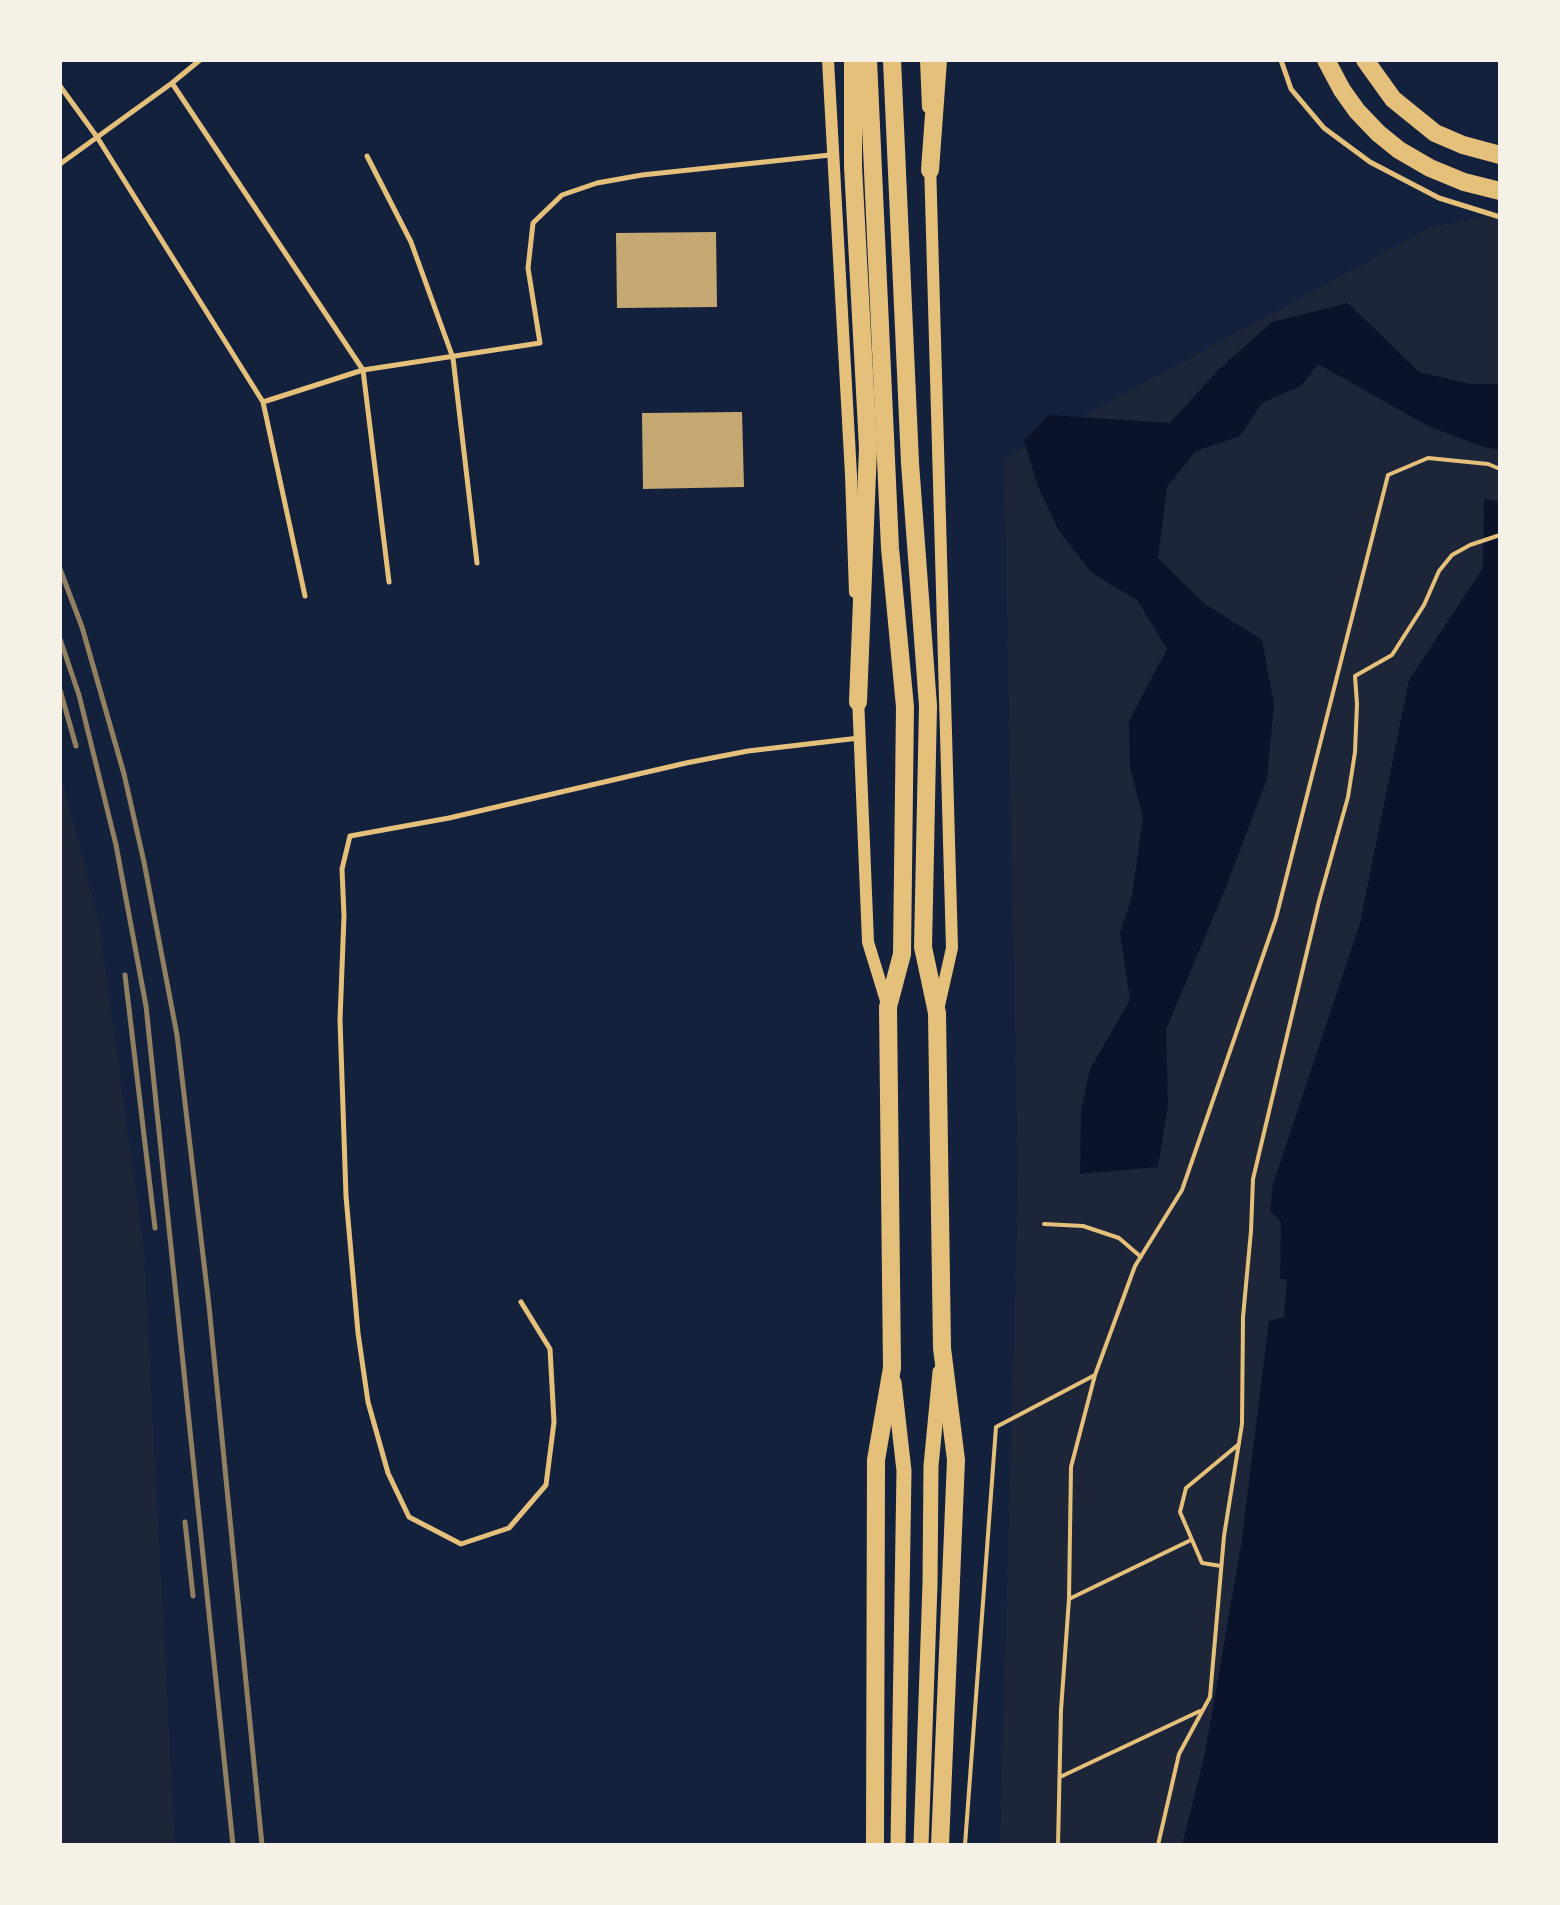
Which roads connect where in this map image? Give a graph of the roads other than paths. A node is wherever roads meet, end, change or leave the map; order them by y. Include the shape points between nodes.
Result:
1 (200, 60) edge
2 (828, 60) edge
3 (853, 60) edge
4 (868, 60) edge
5 (892, 60) edge
6 (926, 60) edge
7 (938, 60) edge
8 (1280, 60) edge
9 (1326, 60) edge
10 (1365, 60) edge
11 (172, 83) junction
12 (60, 86) edge
13 (97, 137) junction
14 (833, 154) junction
15 (1500, 155) edge
16 (367, 156) dead end
17 (60, 164) edge
18 (930, 170) junction
19 (1500, 191) edge
20 (1500, 218) edge
21 (452, 358) junction
22 (363, 370) junction
23 (263, 402) junction
24 (477, 563) dead end
25 (389, 582) dead end
26 (305, 596) dead end
27 (858, 702) junction
28 (860, 738) junction
29 (888, 1007) junction
30 (937, 1013) junction
31 (522, 1302) dead end
32 (942, 1348) junction
33 (892, 1368) junction
34 (875, 1845) edge
35 (898, 1845) edge
36 (921, 1845) edge
37 (940, 1845) edge

1 - 11 lane
2 - 14 street
3 - 27 main road via 868,448
4 - 29 main road via 890,548 905,707 902,954
5 - 30 main road via 928,706 924,947
6 - 18 street
7 - 18 main road
8 - 20 lane via 1291,88 1324,128 1370,162 1439,198
9 - 19 main road via 1357,111 1399,150 1464,182
10 - 15 main road via 1393,99 1435,133
11 - 13 lane
11 - 22 lane
12 - 13 lane
13 - 17 lane
13 - 23 lane
14 - 21 lane via 642,175 562,195 532,223 528,268 540,344
14 - 27 street
16 - 21 lane via 412,242
18 - 30 street via 952,948
21 - 22 lane
21 - 24 lane
22 - 23 lane
22 - 25 lane
23 - 26 lane
27 - 28 street
28 - 29 street via 868,942
28 - 31 lane via 748,751 350,836 342,869 340,1020 346,1196 368,1402 409,1517 461,1544 508,1528 546,1485 554,1422 550,1350
29 - 33 main road
30 - 32 main road
32 - 36 main road via 931,1466
32 - 37 main road via 956,1460
33 - 34 main road via 876,1460
33 - 35 main road via 904,1471

